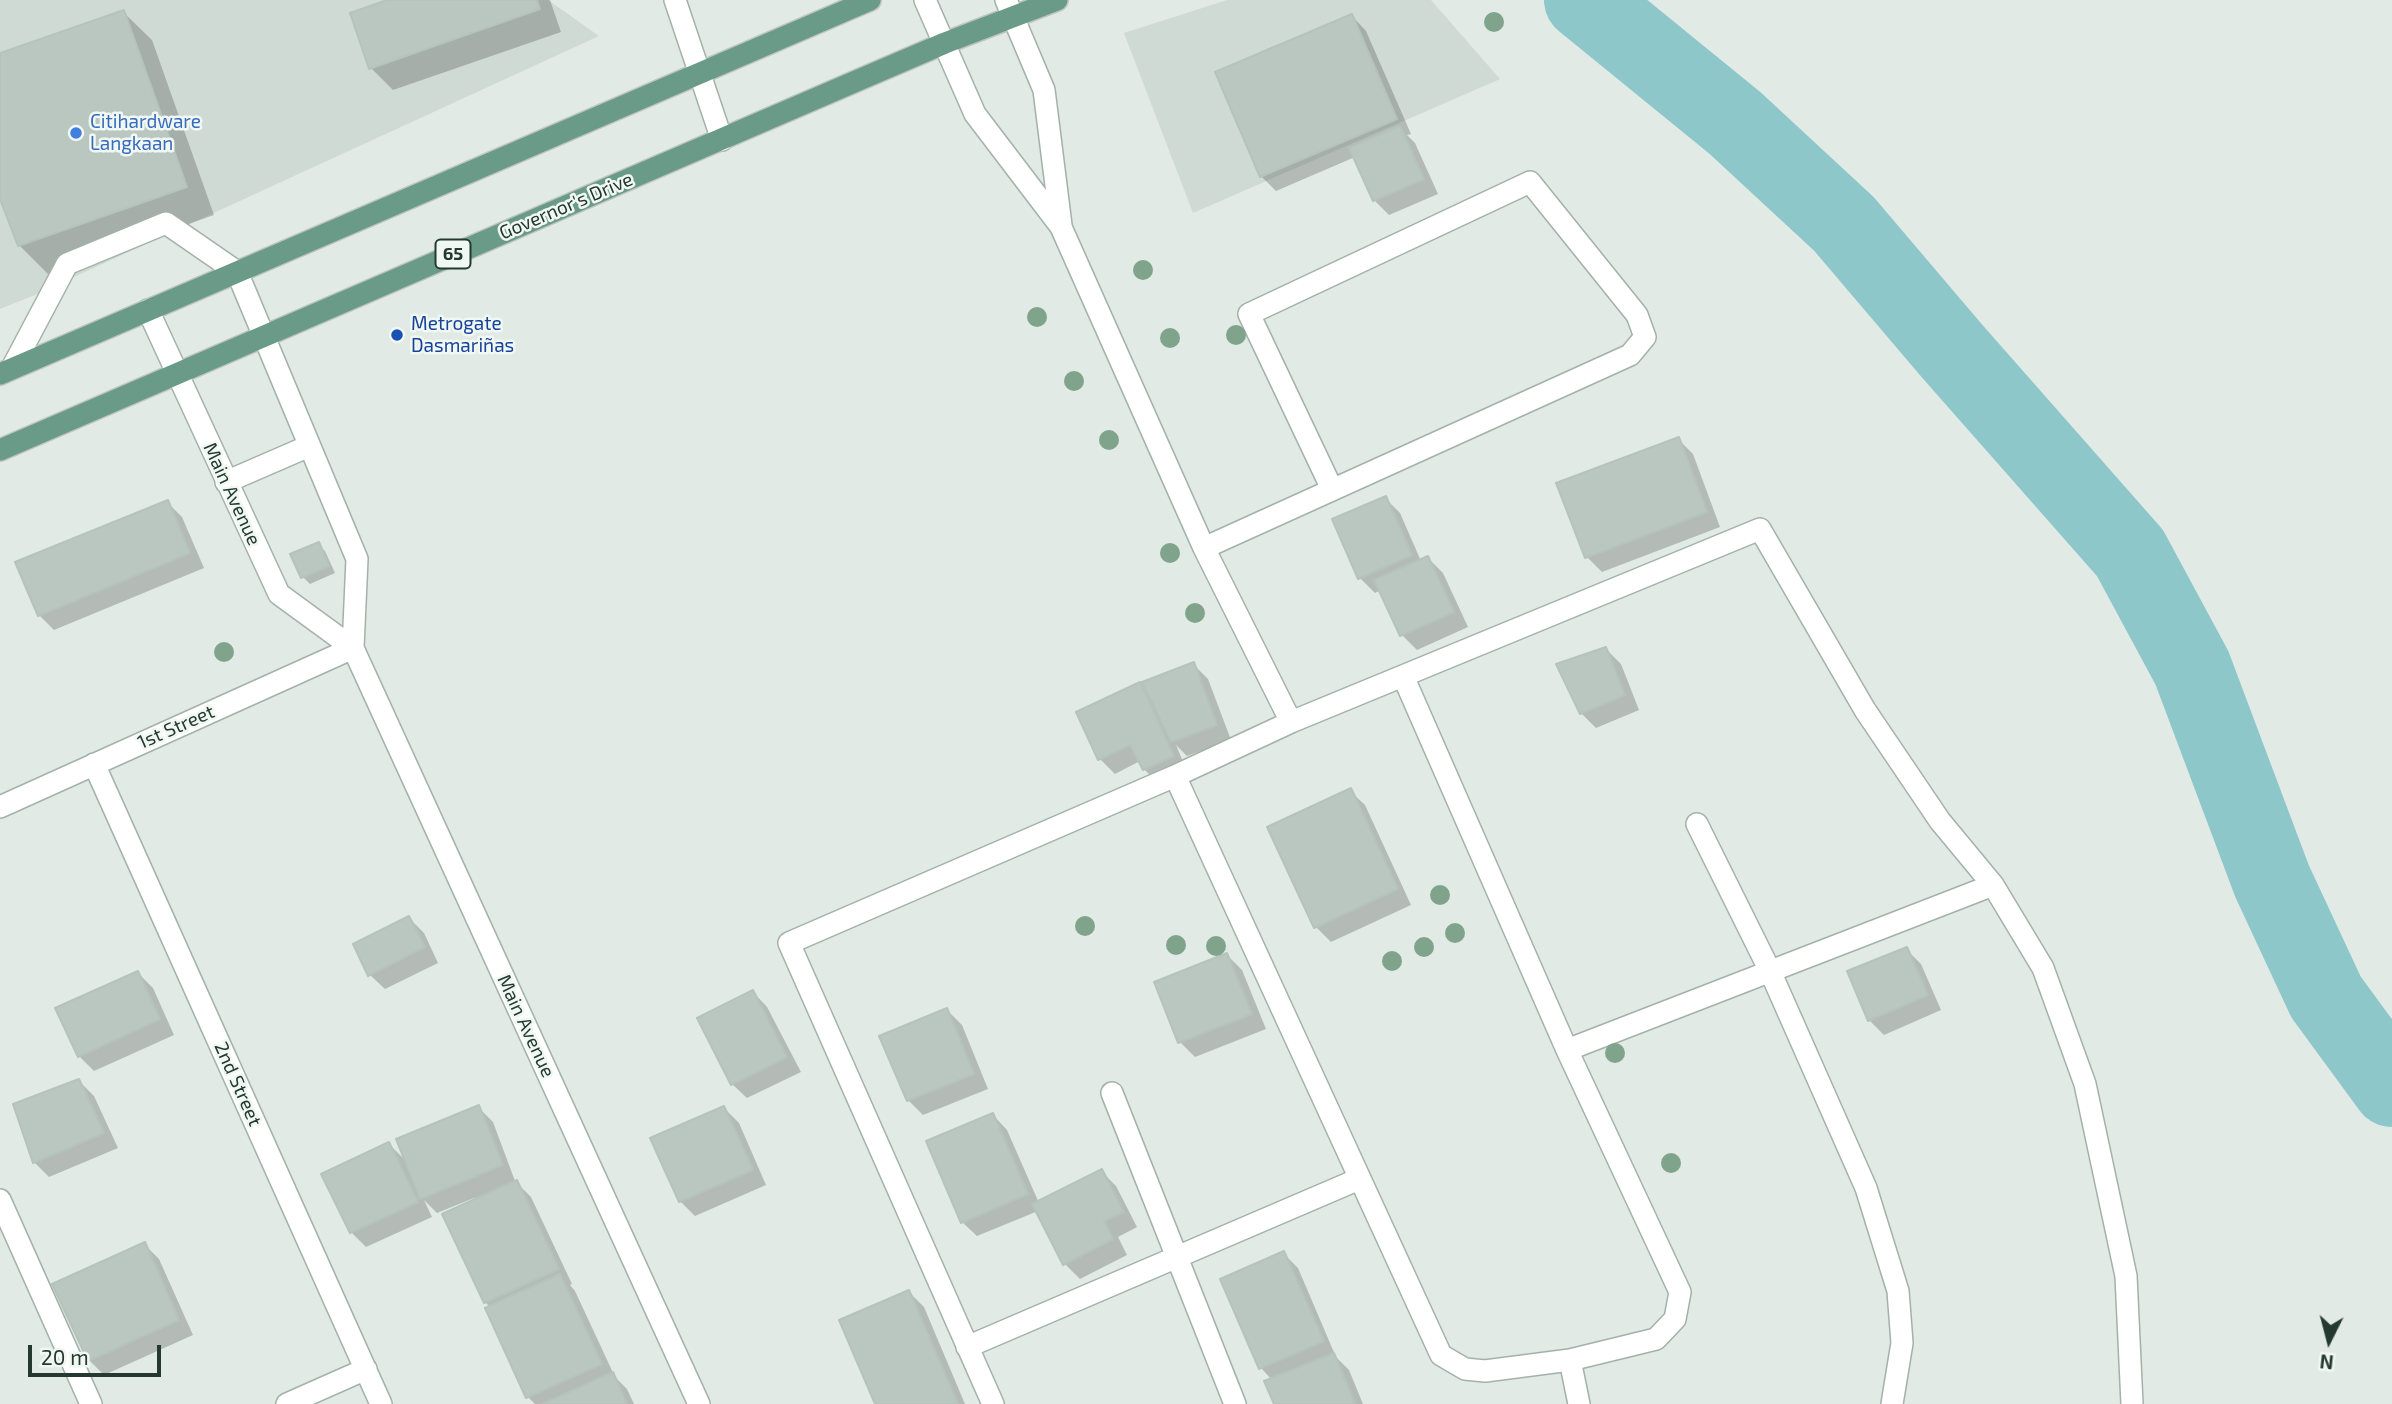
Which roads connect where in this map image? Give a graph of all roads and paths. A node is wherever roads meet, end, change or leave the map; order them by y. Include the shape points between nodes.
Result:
1 (675, 0) edge
2 (870, 0) edge
3 (925, 0) edge
4 (1057, 0) edge
5 (1010, 8) edge
6 (945, 43) junction
7 (701, 72) junction
8 (722, 140) junction
9 (1061, 227) junction
10 (237, 272) junction
11 (148, 310) junction
12 (263, 336) junction
13 (6, 371) edge
14 (177, 373) junction
15 (309, 446) junction
16 (0, 450) edge
17 (226, 482) junction
18 (1332, 489) junction
19 (1204, 548) junction
20 (353, 648) junction
21 (1404, 676) junction
22 (1291, 722) junction
23 (94, 764) junction
24 (1175, 776) junction
25 (0, 807) edge
26 (1697, 824) dead end
27 (1993, 885) junction
28 (1770, 971) junction
29 (1567, 1050) junction
30 (1112, 1093) dead end
31 (1359, 1179) junction
32 (0, 1200) edge
33 (1177, 1256) junction
34 (967, 1347) junction
35 (1570, 1360) junction
36 (366, 1369) junction
37 (91, 1404) edge
38 (287, 1404) edge
39 (381, 1404) edge
40 (699, 1404) edge
41 (993, 1404) edge
42 (1235, 1404) edge
43 (1579, 1404) edge
44 (1892, 1404) edge
45 (2132, 1404) edge

1 - 7 street
2 - 7 main road
3 - 6 street
4 - 5 main road, Governor's Drive / 65
5 - 6 main road, Governor's Drive / 65
5 - 9 street via 1044,90
6 - 8 main road, Governor's Drive / 65
6 - 9 street via 975,114
7 - 8 street
7 - 10 main road
8 - 12 main road, Governor's Drive / 65
9 - 19 street
10 - 11 main road
10 - 12 street, Main Avenue
10 - 13 street via 166,223 67,264
11 - 13 main road
11 - 14 street, Main Avenue
12 - 14 main road, Governor's Drive / 65
12 - 15 street, Main Avenue
14 - 16 main road, Governor's Drive / 65
14 - 17 street, Main Avenue
15 - 17 street
15 - 20 street, Main Avenue via 357,559
17 - 20 street, Main Avenue via 279,594
18 - 18 street via 1630,355 1645,337 1637,315 1530,182 1249,314
18 - 19 street
19 - 22 street
20 - 23 street, 1st Street
20 - 40 street, Main Avenue
21 - 22 street
21 - 27 street via 1760,529 1864,710 1940,821
21 - 29 street
22 - 24 street
23 - 25 street, 1st Street
23 - 36 street, 2nd Street
24 - 31 street
24 - 34 street via 789,943
26 - 28 street
27 - 28 street
27 - 45 street via 2043,968 2085,1084 2126,1276
28 - 29 street
28 - 44 street via 1866,1188 1898,1291 1902,1343
29 - 35 street via 1680,1292 1675,1319 1656,1339
30 - 33 street
31 - 33 street
31 - 35 street via 1441,1355 1465,1368 1485,1371
32 - 37 street
33 - 34 street
33 - 42 street
34 - 41 street
35 - 43 street
36 - 38 street
36 - 39 street, 2nd Street

